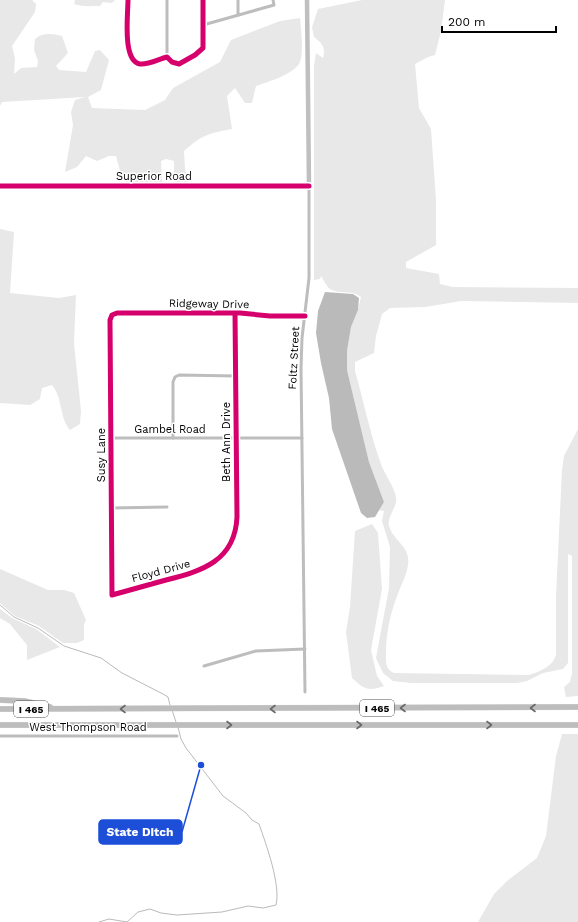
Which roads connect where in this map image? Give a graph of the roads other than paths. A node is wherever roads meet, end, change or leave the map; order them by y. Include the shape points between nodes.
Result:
1 (128, 0) edge
2 (166, 0) edge
3 (203, 0) edge
4 (238, 0) edge
5 (273, 0) edge
6 (307, 0) edge
7 (238, 15) junction
8 (203, 25) junction
9 (167, 57) junction
10 (0, 186) edge
11 (309, 186) junction
12 (236, 313) junction
13 (112, 315) joint
14 (306, 316) junction
15 (236, 376) junction
16 (111, 438) junction
17 (173, 438) junction
18 (236, 438) junction
19 (302, 438) junction
20 (167, 507) dead end
21 (111, 508) junction
22 (214, 563) joint
23 (112, 595) joint
24 (305, 649) junction
25 (204, 666) dead end
26 (305, 692) dead end
27 (0, 700) edge
28 (575, 707) edge
29 (0, 709) edge
30 (62, 709) junction
31 (0, 724) edge
32 (578, 726) edge
33 (0, 736) edge
34 (176, 736) dead end

1 - 9 street via 128,51 132,60 142,64
2 - 9 street
3 - 8 street
4 - 7 street
5 - 7 street via 274,5
6 - 11 street, Foltz Street
7 - 8 street
8 - 9 street via 200,52 179,64
10 - 11 street, Superior Road
11 - 14 street, Foltz Street via 310,273
12 - 13 street, Ridgeway Drive
12 - 14 street, Ridgeway Drive
12 - 15 street, Beth Ann Drive
13 - 16 street, Susy Lane
14 - 19 street, Foltz Street via 301,358
15 - 17 street via 175,377
15 - 18 street, Beth Ann Drive
16 - 17 street, Gambel Road
16 - 21 street, Susy Lane
17 - 18 street, Gambel Road
18 - 19 street, Gambel Road
18 - 22 street, Beth Ann Drive via 236,527 229,545
19 - 24 street, Foltz Street
20 - 21 street
21 - 23 street, Susy Lane
22 - 23 street, Floyd Drive via 194,573
24 - 25 street via 256,651
24 - 26 street, Foltz Street
27 - 30 highway via 24,701
28 -> 30 highway, I 465
29 - 30 highway, I 465
31 -> 32 highway, I 465
33 - 34 street, West Thompson Road

